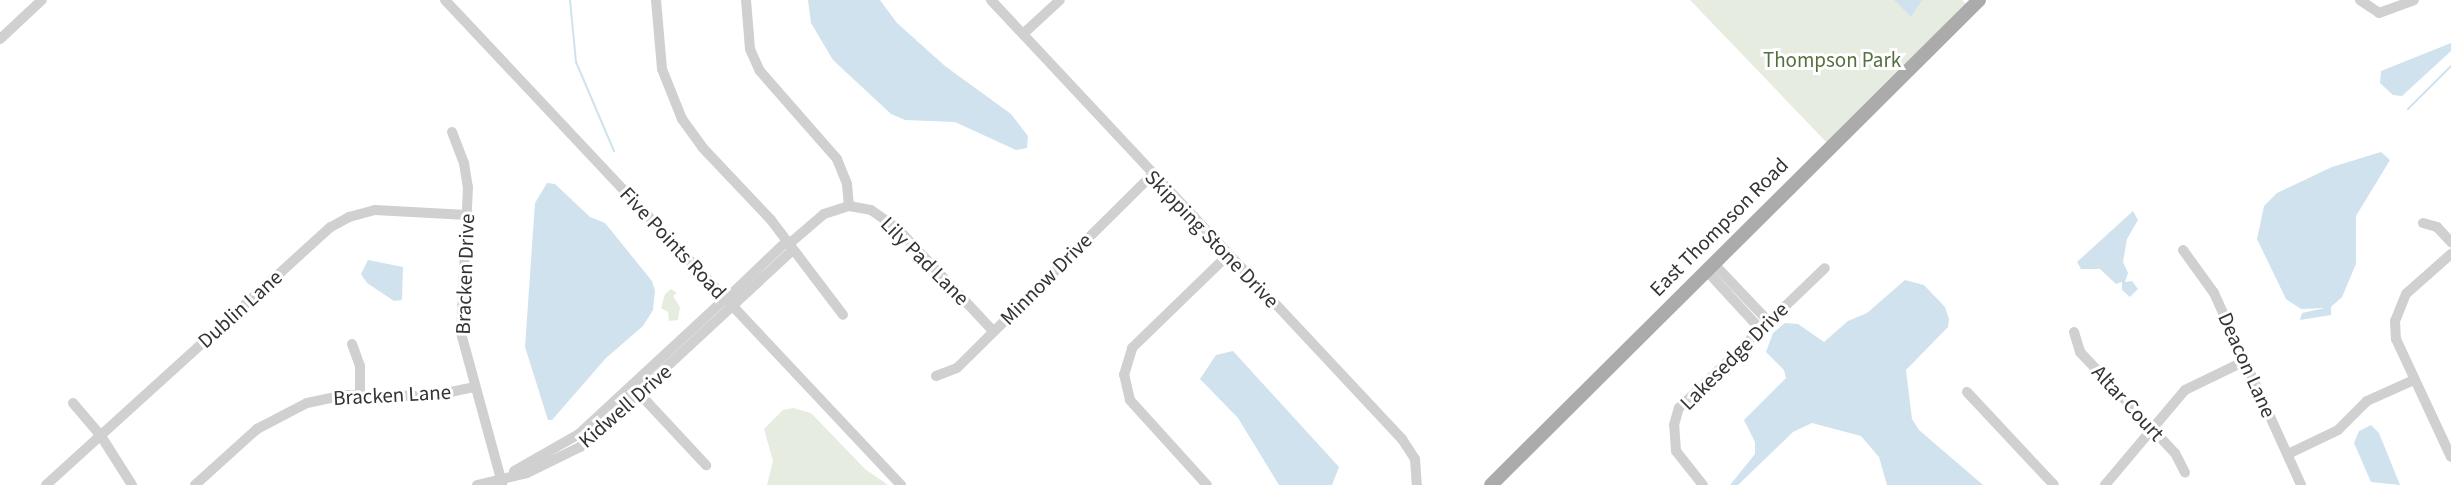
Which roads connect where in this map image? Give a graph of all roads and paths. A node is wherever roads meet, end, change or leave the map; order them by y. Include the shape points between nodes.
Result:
1 (42, 0) edge
2 (446, 0) edge
3 (656, 0) edge
4 (746, 0) edge
5 (991, 0) edge
6 (1060, 0) edge
7 (2360, 0) edge
8 (2414, 0) edge
9 (1972, 2) edge
10 (1023, 34) junction
11 (0, 39) edge
12 (452, 132) dead end
13 (1152, 175) junction
14 (849, 206) junction
15 (467, 215) junction
16 (2423, 223) dead end
17 (2451, 242) edge
18 (790, 245) junction
19 (2183, 250) dead end
20 (2451, 254) edge
21 (1228, 255) junction
22 (1709, 267) junction
23 (1825, 268) dead end
24 (726, 298) junction
25 (734, 307) junction
26 (843, 315) dead end
27 (1764, 325) junction
28 (993, 332) junction
29 (2074, 332) dead end
30 (352, 344) dead end
31 (2244, 361) junction
32 (936, 376) dead end
33 (2414, 380) junction
34 (632, 386) junction
35 (475, 387) junction
36 (1967, 392) dead end
37 (640, 394) junction
38 (360, 395) junction
39 (73, 403) dead end
40 (2154, 429) junction
41 (100, 436) junction
42 (2288, 454) junction
43 (2451, 457) edge
44 (706, 465) dead end
45 (2185, 473) dead end
46 (501, 482) edge
47 (1500, 482) edge
48 (46, 485) edge
49 (132, 485) edge
50 (195, 485) edge
51 (477, 485) edge
52 (902, 485) edge
53 (1207, 485) edge
54 (1417, 485) edge
55 (1703, 485) edge
56 (2054, 485) edge
57 (2105, 485) edge
58 (2301, 485) edge

1 - 11 street
2 - 24 street, Five Points Road
3 - 18 street via 662,69 677,111 702,147
4 - 14 street via 750,50 760,71 837,159 847,184
5 - 10 street, Skipping Stone Drive
6 - 10 street
7 - 8 street via 2379,13
9 - 22 main road, East Thompson Road
10 - 13 street, Skipping Stone Drive
12 - 15 street, Bracken Drive via 466,172
13 - 21 street, Skipping Stone Drive
13 - 28 street, Minnow Drive
14 - 18 street via 824,214
14 - 28 street, Lily Pad Lane via 871,210 888,220
15 - 35 street, Bracken Drive via 460,328
15 - 41 street, Dublin Lane via 383,209 339,222
16 - 17 street via 2437,227
18 - 24 street
18 - 25 street
18 - 26 street
19 - 31 street, Deacon Lane via 2214,292
20 - 33 street via 2406,294 2395,321 2396,339
21 - 53 street via 1132,348 1119,375 1130,400
21 - 54 street, Skipping Stone Drive via 1402,439 1415,459
22 - 27 street
22 - 47 main road, East Thompson Road
23 - 27 street, Lakesedge Drive
24 - 25 street, Five Points Road
24 - 34 street, Kidwell Drive
25 - 37 street, Kidwell Drive
25 - 52 street, Five Points Road
27 - 55 street, Lakesedge Drive via 1685,399 1676,417 1676,451
28 - 32 street, Minnow Drive via 957,368
29 - 40 street, Altar Court via 2080,352
30 - 38 street via 360,362
31 - 40 street via 2185,390
31 - 42 street, Deacon Lane
33 - 42 street via 2367,401 2338,430
33 - 43 street
34 - 37 street
34 - 46 street, Kidwell Drive via 558,450
35 - 38 street, Bracken Lane via 425,396
35 - 46 street, Bracken Drive
36 - 56 street
37 - 44 street
37 - 46 street, Kidwell Drive via 566,456
38 - 50 street, Bracken Lane via 317,400 277,416 250,434
39 - 41 street
40 - 45 street, Altar Court via 2175,453
40 - 57 street
41 - 48 street, Dublin Lane
41 - 49 street
42 - 58 street, Deacon Lane
46 - 51 street, Kidwell Drive

